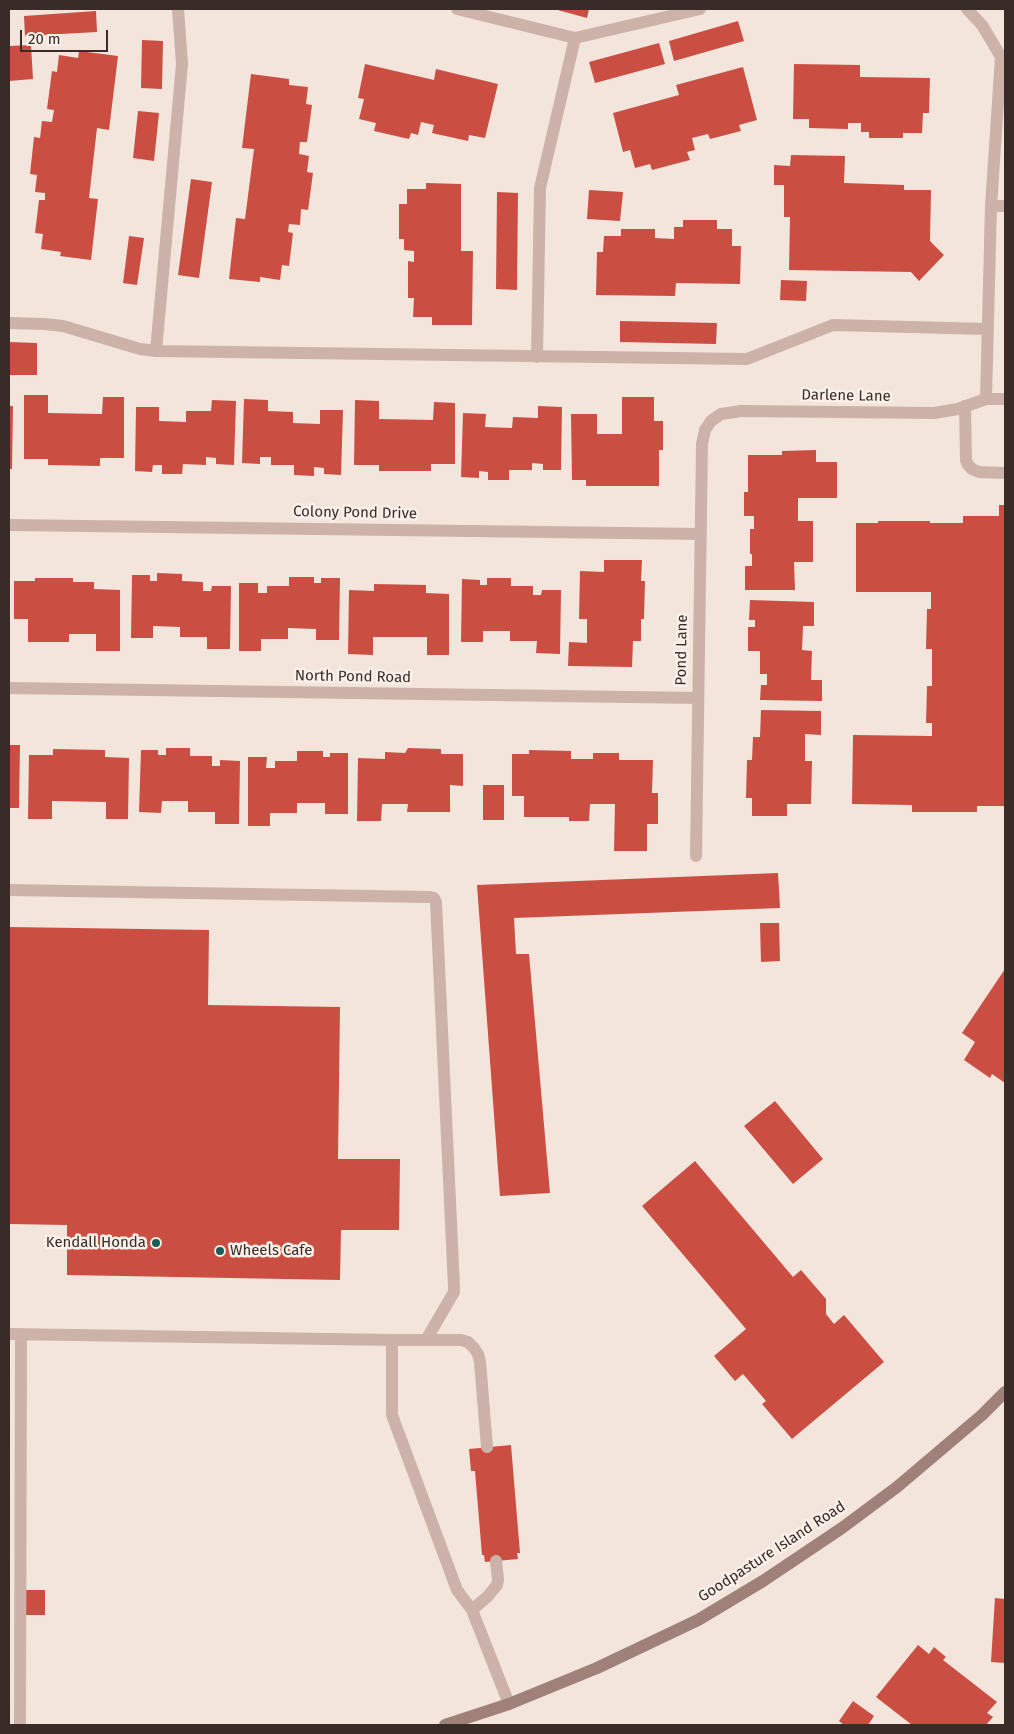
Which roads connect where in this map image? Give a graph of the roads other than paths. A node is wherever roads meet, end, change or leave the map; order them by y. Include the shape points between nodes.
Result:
1 (178, 9) edge
2 (457, 9) edge
3 (700, 9) edge
4 (967, 9) edge
5 (575, 38) junction
6 (1003, 56) edge
7 (991, 206) junction
8 (1005, 206) edge
9 (9, 323) edge
10 (988, 328) junction
11 (156, 351) junction
12 (538, 357) junction
13 (986, 399) junction
14 (1005, 399) edge
15 (965, 406) junction
16 (702, 444) joint
17 (1005, 472) edge
18 (9, 525) edge
19 (700, 534) junction
20 (9, 688) edge
21 (698, 698) junction
22 (696, 856) dead end
23 (9, 890) edge
24 (15, 1334) edge
25 (392, 1340) junction
26 (426, 1340) junction
27 (1005, 1392) edge
28 (487, 1447) dead end
29 (496, 1561) dead end
30 (472, 1610) junction
31 (509, 1704) junction
32 (20, 1725) edge
33 (444, 1725) edge

1 - 11 street via 182,64
2 - 5 street
3 - 5 street
4 - 6 street
5 - 12 street via 540,188
6 - 7 street
7 - 8 street
7 - 10 street
9 - 11 street via 63,326
10 - 12 street via 833,325 747,359
10 - 13 street
11 - 12 street
13 - 14 street, Darlene Lane
13 - 15 street, Darlene Lane
15 - 16 street, Darlene Lane via 934,413 730,411 711,421
15 - 17 street via 968,464 979,472
16 - 19 street, Pond Lane
18 - 19 street, Colony Pond Drive
19 - 21 street, Pond Lane
20 - 21 street, North Pond Road
21 - 22 street, Pond Lane
23 - 26 street via 434,898 454,1292
24 - 25 street
24 - 32 street
25 - 26 street
25 - 30 street via 392,1415 457,1590
26 - 28 street via 461,1340 468,1342 478,1354
27 - 31 main road, Goodpasture Island Road via 897,1486 763,1581 698,1620 597,1668
29 - 30 street via 497,1585
30 - 31 street
31 - 33 main road, Goodpasture Island Road

